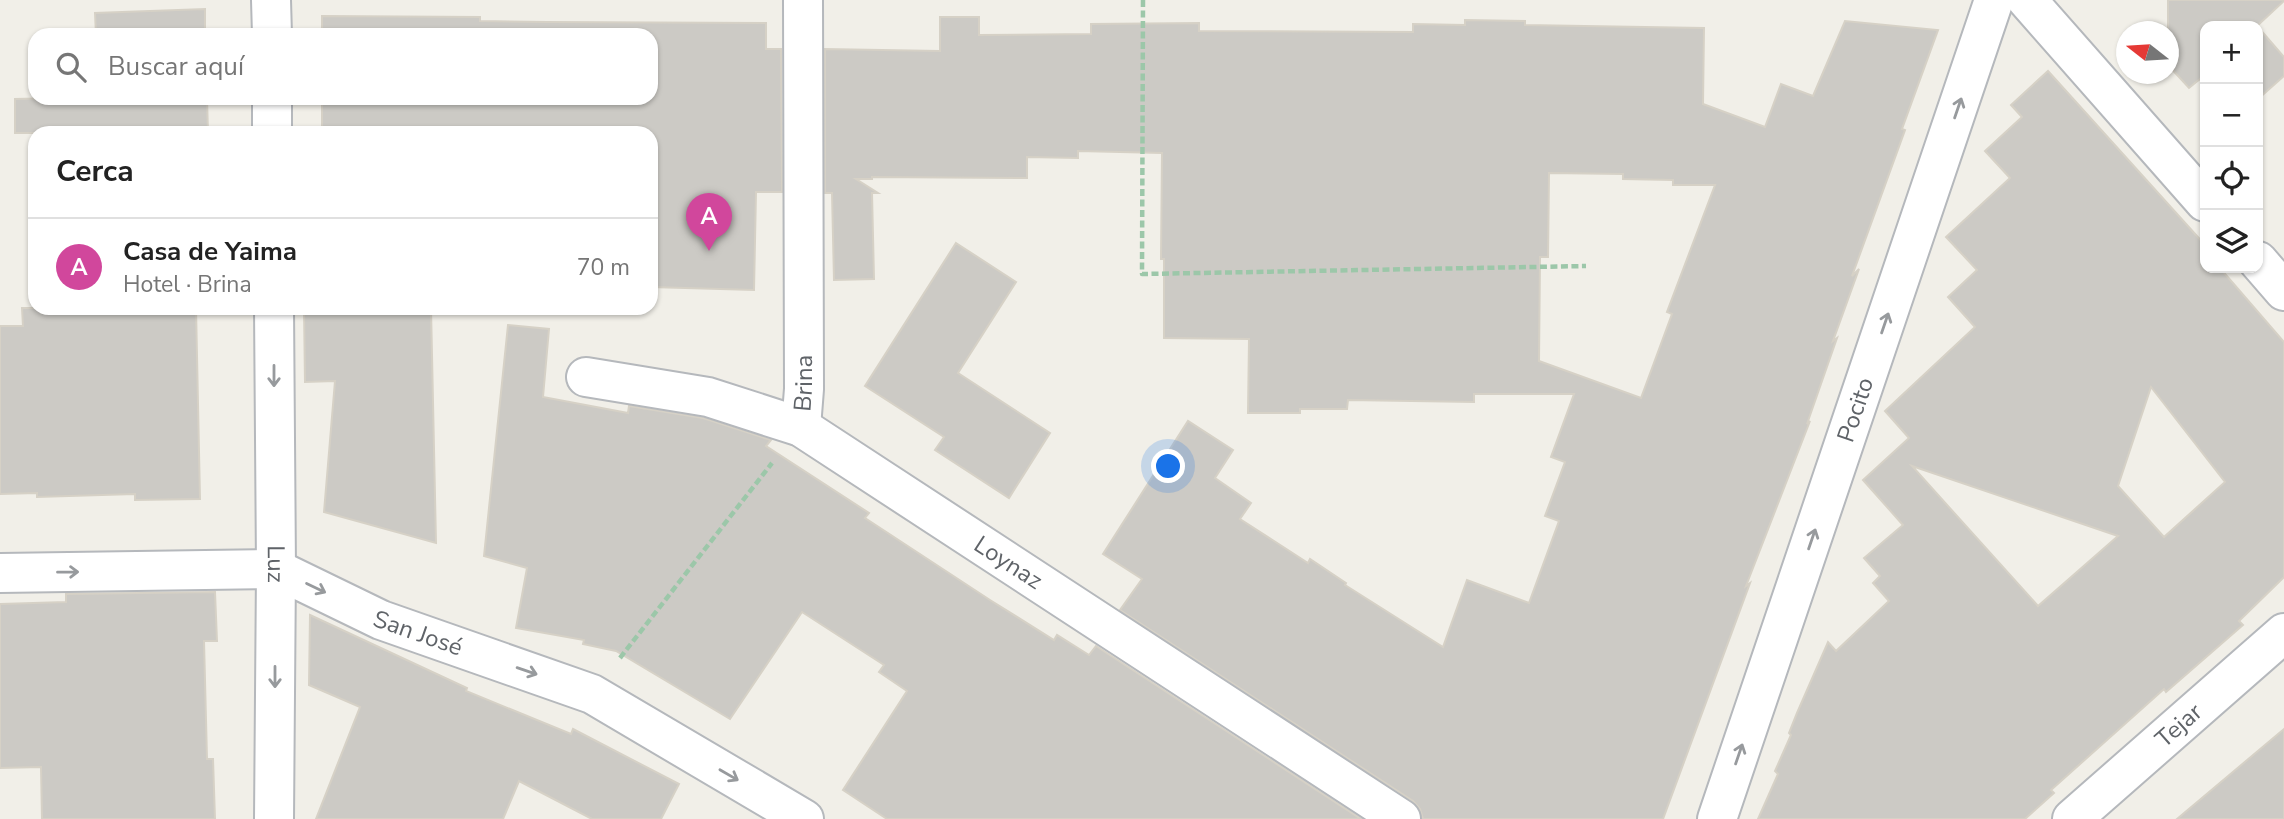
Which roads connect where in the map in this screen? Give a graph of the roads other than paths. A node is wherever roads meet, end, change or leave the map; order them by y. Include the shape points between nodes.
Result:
1 (271, 0) edge
2 (803, 0) edge
3 (1994, 0) edge
4 (2027, 0) edge
5 (271, 28) edge
6 (272, 105) edge
7 (272, 126) edge
8 (2200, 196) edge
9 (2263, 267) edge
10 (2284, 291) edge
11 (274, 315) edge
12 (586, 377) dead end
13 (801, 427) junction
14 (276, 569) junction
15 (0, 573) edge
16 (2284, 633) edge
17 (274, 819) edge
18 (804, 819) edge
19 (1401, 819) edge
20 (1717, 819) edge
21 (2072, 819) edge

1 - 5 street
2 - 13 street, Brina
20 -> 3 street, Pocito
4 - 8 street
6 - 7 street
9 - 10 street
11 -> 14 street, Luz
12 - 13 street, Loynaz via 708,397
13 - 19 street, Loynaz
15 -> 14 street, San José
14 -> 17 street, Luz
14 -> 18 street, San José via 382,620 592,694
16 - 21 street, Tejar

